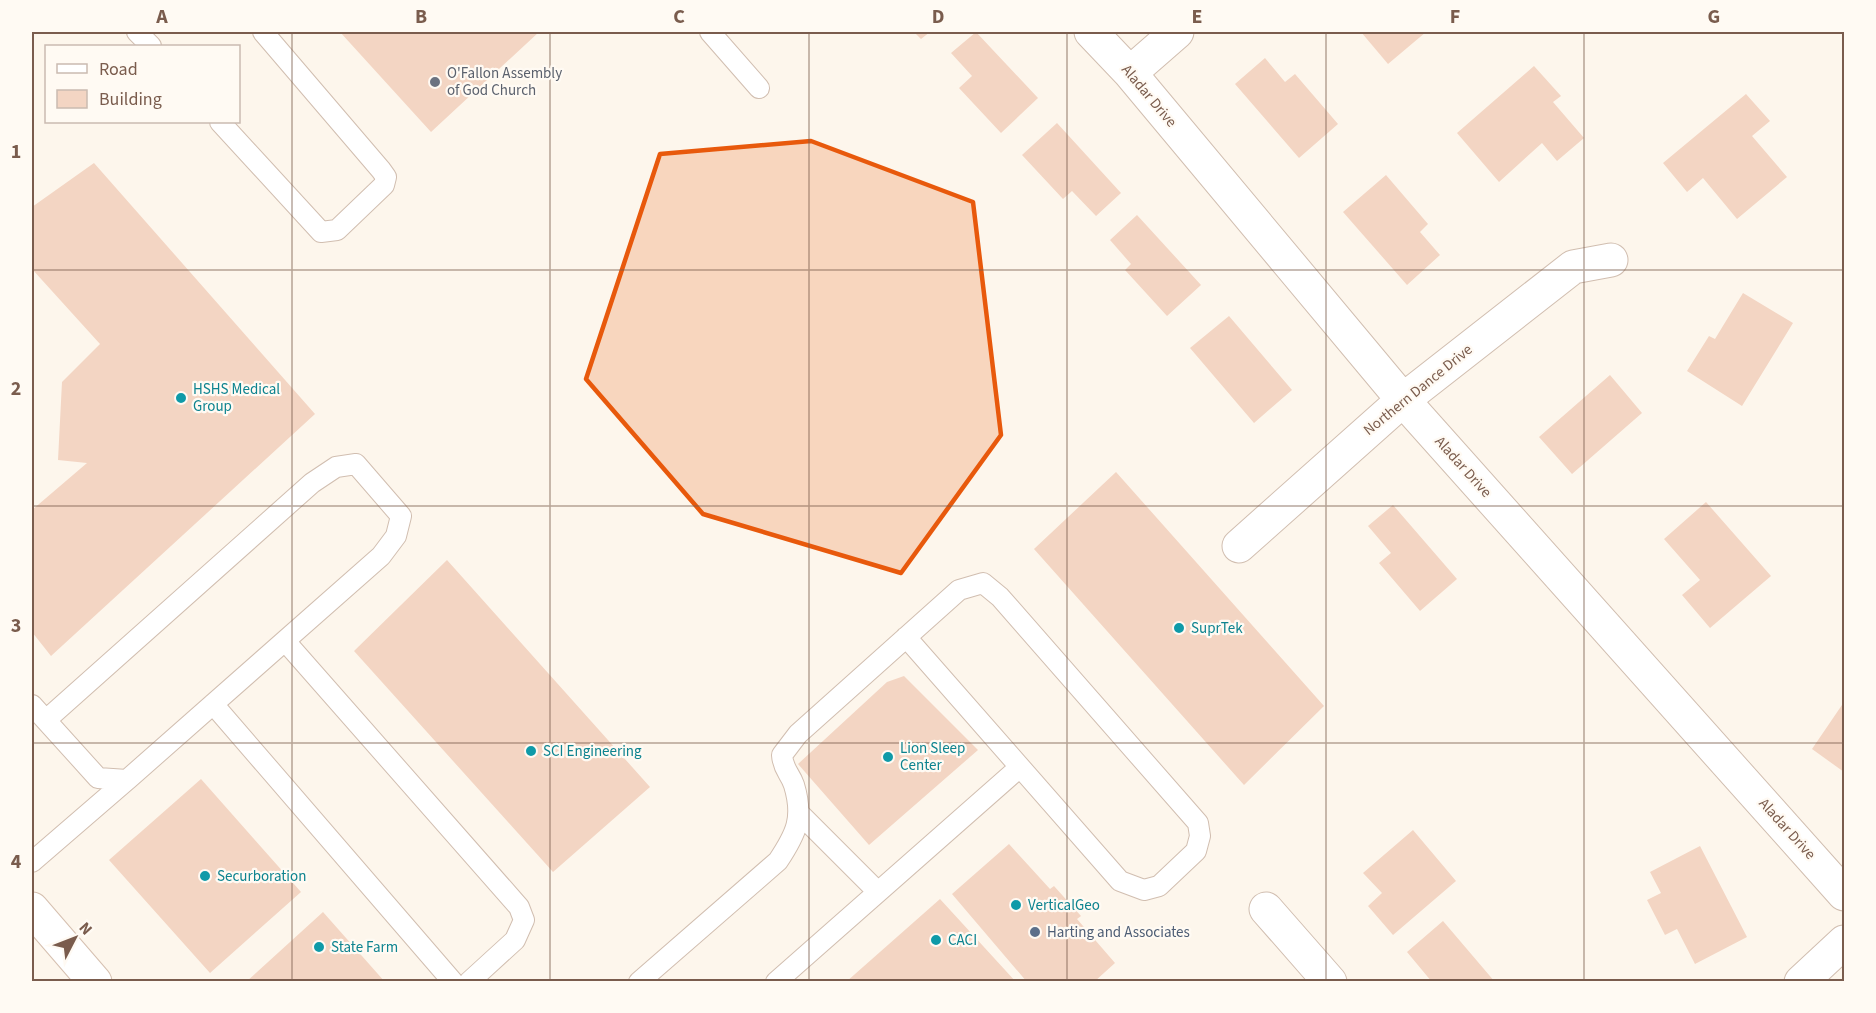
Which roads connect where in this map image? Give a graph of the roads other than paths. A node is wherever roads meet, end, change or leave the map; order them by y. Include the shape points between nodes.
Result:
1 (137, 32) edge
2 (263, 32) edge
3 (710, 32) edge
4 (1092, 32) edge
5 (1177, 32) edge
6 (150, 45) edge
7 (1130, 73) junction
8 (759, 88) dead end
9 (221, 123) edge
10 (1611, 260) dead end
11 (1403, 400) junction
12 (1239, 546) dead end
13 (906, 637) junction
14 (285, 640) junction
15 (213, 704) junction
16 (32, 705) edge
17 (46, 720) junction
18 (1020, 767) junction
19 (126, 780) junction
20 (800, 813) junction
21 (32, 862) edge
22 (878, 892) junction
23 (1845, 894) edge
24 (32, 909) edge
25 (1266, 909) dead end
26 (1845, 942) edge
27 (95, 981) edge
28 (453, 981) edge
29 (469, 981) edge
30 (639, 981) edge
31 (776, 981) edge
32 (1330, 981) edge
33 (1801, 981) edge

1 - 6 lane
2 - 9 lane via 386,177 384,185 337,230 321,232
3 - 8 lane
4 - 7 street, Aladar Drive
5 - 7 street
7 - 11 street, Aladar Drive
10 - 11 street, Northern Dance Drive via 1573,267
11 - 12 street, Northern Dance Drive
11 - 23 street, Aladar Drive
13 - 18 lane
13 - 18 lane via 959,590 983,583 1008,606 1198,823 1196,851 1159,886 1144,890 1120,881
13 - 20 lane via 798,734 782,755
14 - 15 lane
14 - 17 lane via 381,556 396,537 401,516 356,464 336,466 312,483
14 - 29 lane via 519,907 524,920 515,940
15 - 19 lane
15 - 28 lane
16 - 17 lane
17 - 19 lane via 98,778
18 - 22 lane
19 - 21 lane
20 - 22 lane
20 - 30 lane via 794,836 778,861
22 - 31 lane
24 - 27 street
25 - 32 street
26 - 33 street

